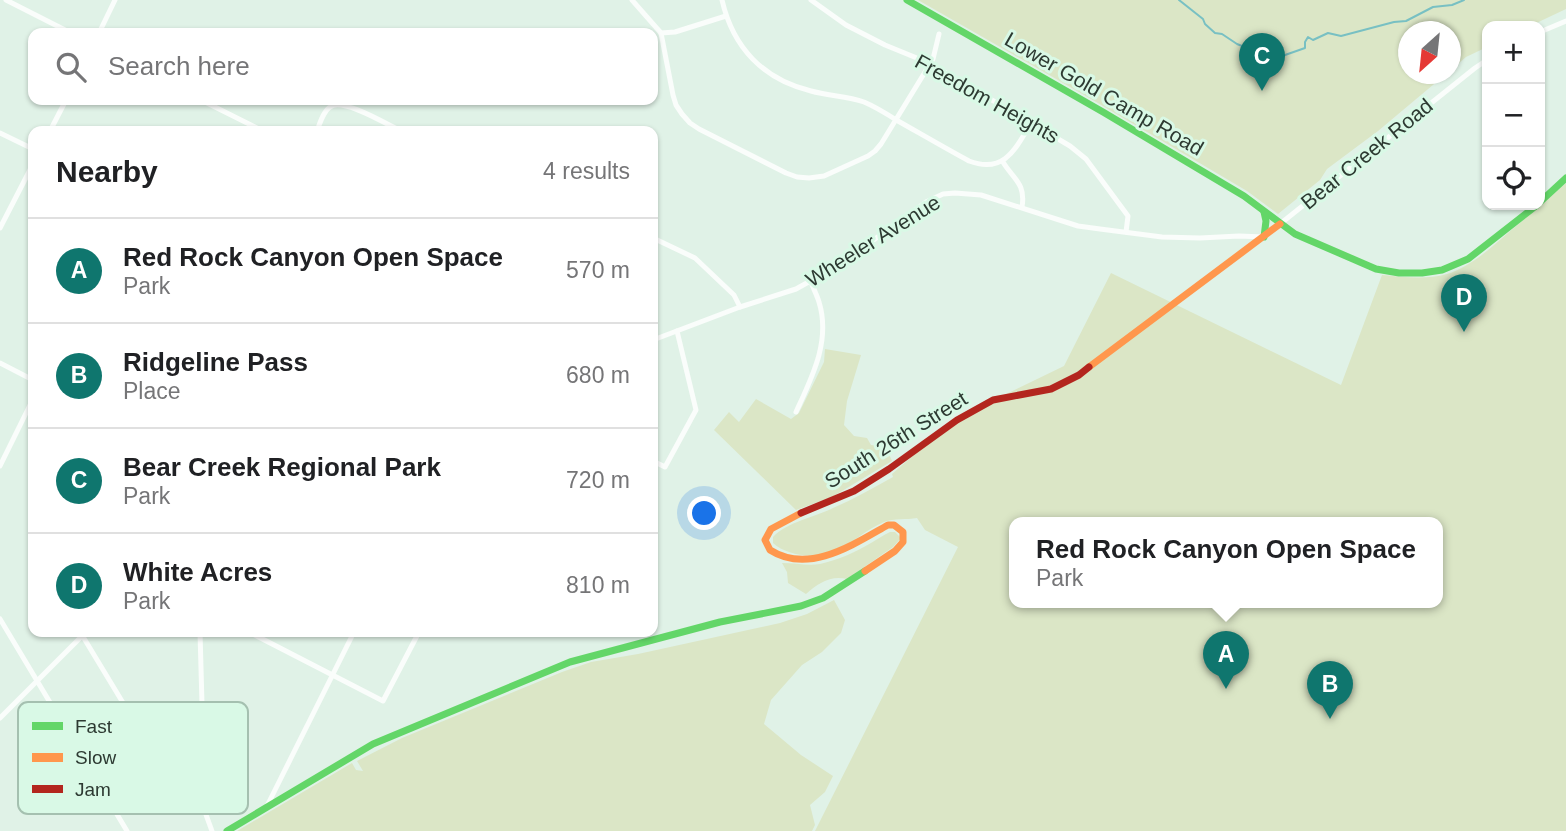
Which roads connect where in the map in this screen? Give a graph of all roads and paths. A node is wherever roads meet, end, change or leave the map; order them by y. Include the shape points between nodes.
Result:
1 (6, 0) edge
2 (115, 0) edge
3 (632, 0) edge
4 (722, 0) edge
5 (811, 0) edge
6 (907, 0) edge
7 (726, 16) junction
8 (1566, 21) edge
9 (61, 28) edge
10 (101, 28) edge
11 (657, 28) edge
12 (658, 30) edge
13 (1545, 30) edge
14 (661, 33) junction
15 (939, 34) dead end
16 (929, 63) junction
17 (1482, 63) edge
18 (63, 105) edge
19 (211, 105) edge
20 (332, 105) edge
21 (341, 105) edge
22 (896, 120) junction
23 (1031, 123) junction
24 (53, 126) edge
25 (253, 126) edge
26 (319, 126) edge
27 (390, 126) edge
28 (0, 132) edge
29 (28, 146) edge
30 (1003, 162) junction
31 (28, 174) edge
32 (1566, 178) edge
33 (1545, 197) edge
34 (1022, 207) junction
35 (1262, 208) junction
36 (1529, 210) edge
37 (1280, 223) junction
38 (0, 228) edge
39 (1126, 232) junction
40 (1264, 237) junction
41 (658, 240) edge
42 (811, 282) junction
43 (740, 307) junction
44 (677, 331) junction
45 (658, 338) edge
46 (0, 363) edge
47 (28, 377) edge
48 (28, 410) edge
49 (796, 412) dead end
50 (658, 464) edge
51 (0, 466) edge
52 (0, 619) edge
53 (81, 637) edge
54 (86, 637) edge
55 (200, 637) edge
56 (258, 637) edge
57 (351, 637) edge
58 (416, 637) edge
59 (331, 675) junction
60 (37, 681) junction
61 (50, 702) edge
62 (123, 702) edge
63 (202, 702) edge
64 (0, 718) edge
65 (265, 809) junction
66 (117, 814) edge
67 (206, 814) edge
68 (127, 831) edge
69 (212, 831) edge
70 (227, 831) edge

1 - 9 street
2 - 10 street
3 - 11 street
4 - 7 street
5 - 16 street, Freedom Heights via 855,30
6 - 35 street, Lower Gold Camp Road
7 - 14 street
7 - 22 street via 751,58 771,75 802,89 863,102
8 - 13 street
12 - 14 street
14 - 22 street via 676,105 690,123 786,173 824,176 868,156
15 - 16 street
16 - 22 street
16 - 23 street, Freedom Heights
17 - 37 street, Bear Creek Road
18 - 24 street
19 - 25 street
20 - 26 street
21 - 27 street
22 - 30 street via 968,161
23 - 30 street
23 - 39 street, Freedom Heights via 1086,159 1128,216
28 - 29 street
30 - 34 street via 1018,180
31 - 38 street
32 - 33 street, Lower Gold Camp Road
34 - 39 street, Wheeler Avenue via 1078,226
34 - 42 street, Wheeler Avenue via 967,193 934,197
35 - 37 street, Lower Gold Camp Road
35 - 40 street via 1267,226
36 - 37 street, Lower Gold Camp Road via 1468,259 1422,273 1377,270
37 - 40 street, South 26th Street
39 - 40 street, Wheeler Avenue via 1200,239
40 - 65 street, South 26th Street via 1079,375 1051,389 993,400 853,491 777,524 765,540 767,547 784,556 809,559 836,553 888,525 903,532 895,551 823,598 570,662 373,744
41 - 43 street via 695,258 734,295
42 - 43 street, Wheeler Avenue
42 - 49 street via 820,303 821,352
43 - 44 street, Wheeler Avenue
44 - 45 street, Wheeler Avenue
44 - 50 street via 696,410 665,467
46 - 47 street
48 - 51 street
52 - 60 street
53 - 60 street
54 - 62 street
55 - 63 street
56 - 59 street
57 - 59 street
58 - 59 street via 383,701
59 - 65 street
60 - 61 street
60 - 64 street
65 - 70 street, South 26th Street
66 - 68 street
67 - 69 street

